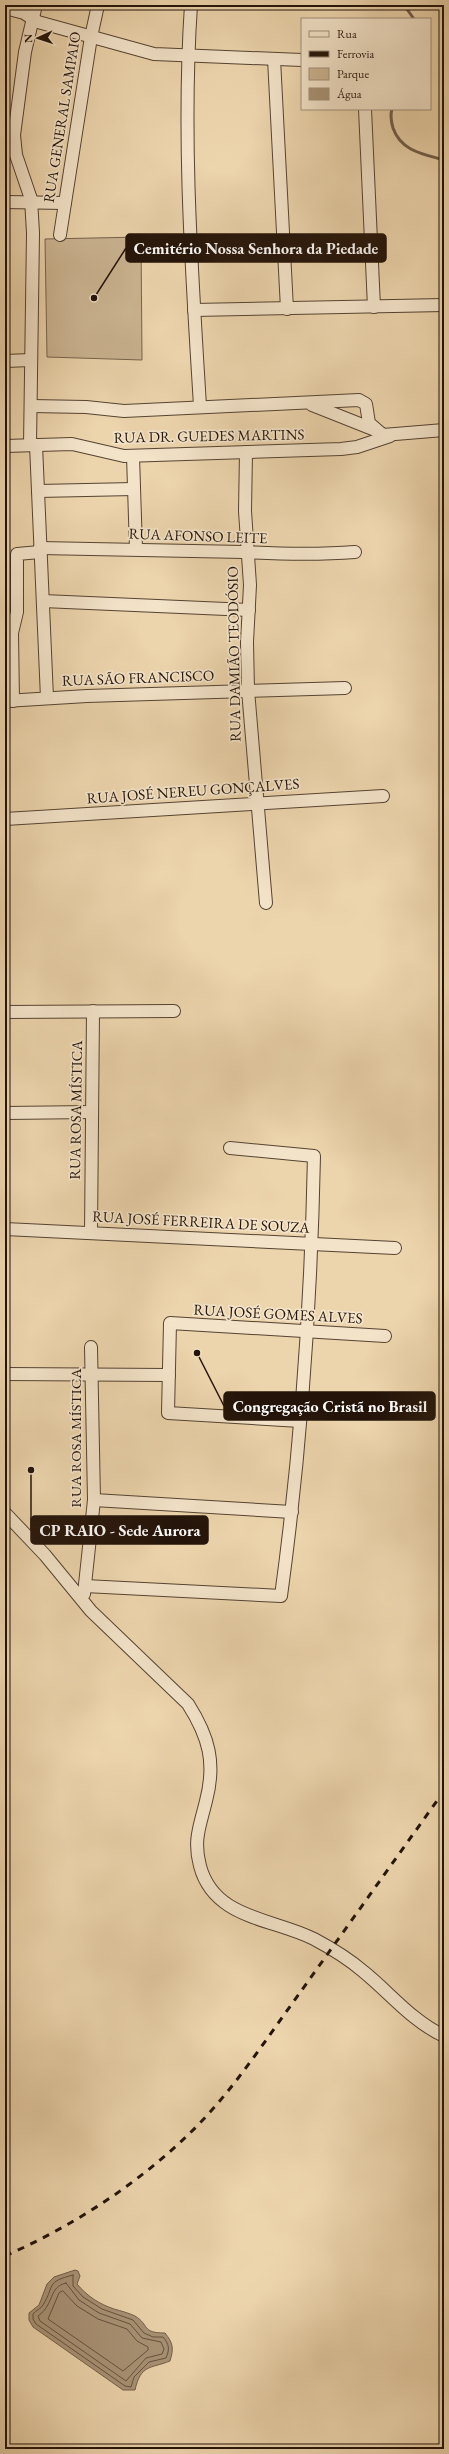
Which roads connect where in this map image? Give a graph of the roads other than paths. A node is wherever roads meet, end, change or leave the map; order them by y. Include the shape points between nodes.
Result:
1 (36, 5) edge
2 (98, 5) edge
3 (191, 5) edge
4 (5, 8) edge
5 (32, 19) junction
6 (91, 37) junction
7 (188, 55) junction
8 (274, 59) junction
9 (301, 60) edge
10 (365, 110) edge
11 (5, 202) edge
12 (31, 202) junction
13 (65, 203) junction
14 (60, 235) dead end
15 (444, 305) edge
16 (374, 307) junction
17 (287, 309) junction
18 (194, 310) junction
19 (31, 360) junction
20 (5, 361) edge
21 (305, 402) junction
22 (31, 406) junction
23 (200, 406) junction
24 (444, 430) edge
25 (385, 434) junction
26 (33, 445) junction
27 (5, 446) edge
28 (246, 452) junction
29 (133, 456) junction
30 (134, 489) junction
31 (38, 491) junction
32 (40, 550) junction
33 (136, 550) junction
34 (355, 552) dead end
35 (248, 553) junction
36 (43, 601) junction
37 (249, 610) junction
38 (345, 688) dead end
39 (248, 690) junction
40 (47, 698) junction
41 (9, 701) edge
42 (383, 796) dead end
43 (257, 803) junction
44 (5, 819) edge
45 (266, 903) dead end
46 (93, 1011) junction
47 (5, 1012) edge
48 (174, 1012) dead end
49 (92, 1112) junction
50 (5, 1113) edge
51 (230, 1148) dead end
52 (5, 1229) edge
53 (91, 1233) junction
54 (312, 1244) junction
55 (395, 1248) dead end
56 (307, 1332) junction
57 (384, 1336) dead end
58 (91, 1347) dead end
59 (92, 1373) junction
60 (5, 1374) edge
61 (169, 1375) junction
62 (300, 1421) junction
63 (94, 1500) junction
64 (292, 1512) junction
65 (5, 1513) edge
66 (85, 1586) junction
67 (83, 1601) junction
68 (444, 2036) edge

1 - 5 street
2 - 6 street, RUA GENERAL SAMPAIO
3 - 7 street
4 - 5 street via 24,13
5 - 6 street
5 - 12 street via 18,94 14,135 16,155
6 - 7 street via 154,54
6 - 13 street, RUA GENERAL SAMPAIO
7 - 8 street
7 - 18 street
8 - 9 street
8 - 17 street
10 - 16 street
11 - 12 street
12 - 13 street
12 - 19 street
13 - 14 street, RUA GENERAL SAMPAIO
15 - 16 street
16 - 17 street
17 - 18 street
18 - 23 street
19 - 20 street
19 - 22 street
21 - 23 street
21 - 25 street
21 - 25 street via 363,400 368,421
22 - 23 street via 124,410
22 - 26 street
24 - 25 street, RUA DR. GUEDES MARTINS
25 - 28 street, RUA DR. GUEDES MARTINS via 348,449
26 - 27 street, RUA DR. GUEDES MARTINS
26 - 29 street, RUA DR. GUEDES MARTINS via 72,444 115,455
26 - 31 street
28 - 29 street, RUA DR. GUEDES MARTINS
28 - 35 street, RUA DAMIÃO TEODÓSIO via 245,505
29 - 30 street
30 - 31 street
30 - 33 street
31 - 32 street
32 - 33 street, RUA AFONSO LEITE
32 - 36 street
32 - 41 street, RUA AFONSO LEITE via 17,554 17,612 12,633
33 - 35 street, RUA AFONSO LEITE
34 - 35 street, RUA AFONSO LEITE via 308,555
35 - 37 street, RUA DAMIÃO TEODÓSIO
36 - 37 street
36 - 40 street
37 - 39 street, RUA DAMIÃO TEODÓSIO
38 - 39 street, RUA SÃO FRANCISCO
39 - 40 street, RUA SÃO FRANCISCO
39 - 43 street, RUA DAMIÃO TEODÓSIO
40 - 41 street, RUA SÃO FRANCISCO
42 - 43 street, RUA JOSÉ NEREU GONÇALVES
43 - 44 street, RUA JOSÉ NEREU GONÇALVES
43 - 45 street, RUA DAMIÃO TEODÓSIO
46 - 47 street
46 - 48 street
46 - 49 street, RUA ROSA MÍSTICA
49 - 50 street
49 - 53 street, RUA ROSA MÍSTICA
51 - 54 street via 314,1156
52 - 53 street, RUA JOSÉ FERREIRA DE SOUZA
53 - 54 street, RUA JOSÉ FERREIRA DE SOUZA
54 - 55 street, RUA JOSÉ FERREIRA DE SOUZA
54 - 56 street
56 - 57 street, RUA JOSÉ GOMES ALVES
56 - 61 street, RUA JOSÉ GOMES ALVES via 170,1323
56 - 62 street
58 - 59 street, RUA ROSA MÍSTICA
59 - 60 street
59 - 61 street
59 - 63 street, RUA ROSA MÍSTICA
61 - 62 street via 168,1413
62 - 64 street
63 - 64 street
63 - 66 street, RUA ROSA MÍSTICA
64 - 66 street via 281,1596
65 - 67 street via 45,1555
66 - 67 street, RUA ROSA MÍSTICA
67 - 68 street via 188,1704 205,1733 210,1757 209,1788 196,1836 200,1866 213,1894 232,1910 294,1930 325,1945 364,1972 419,2022

